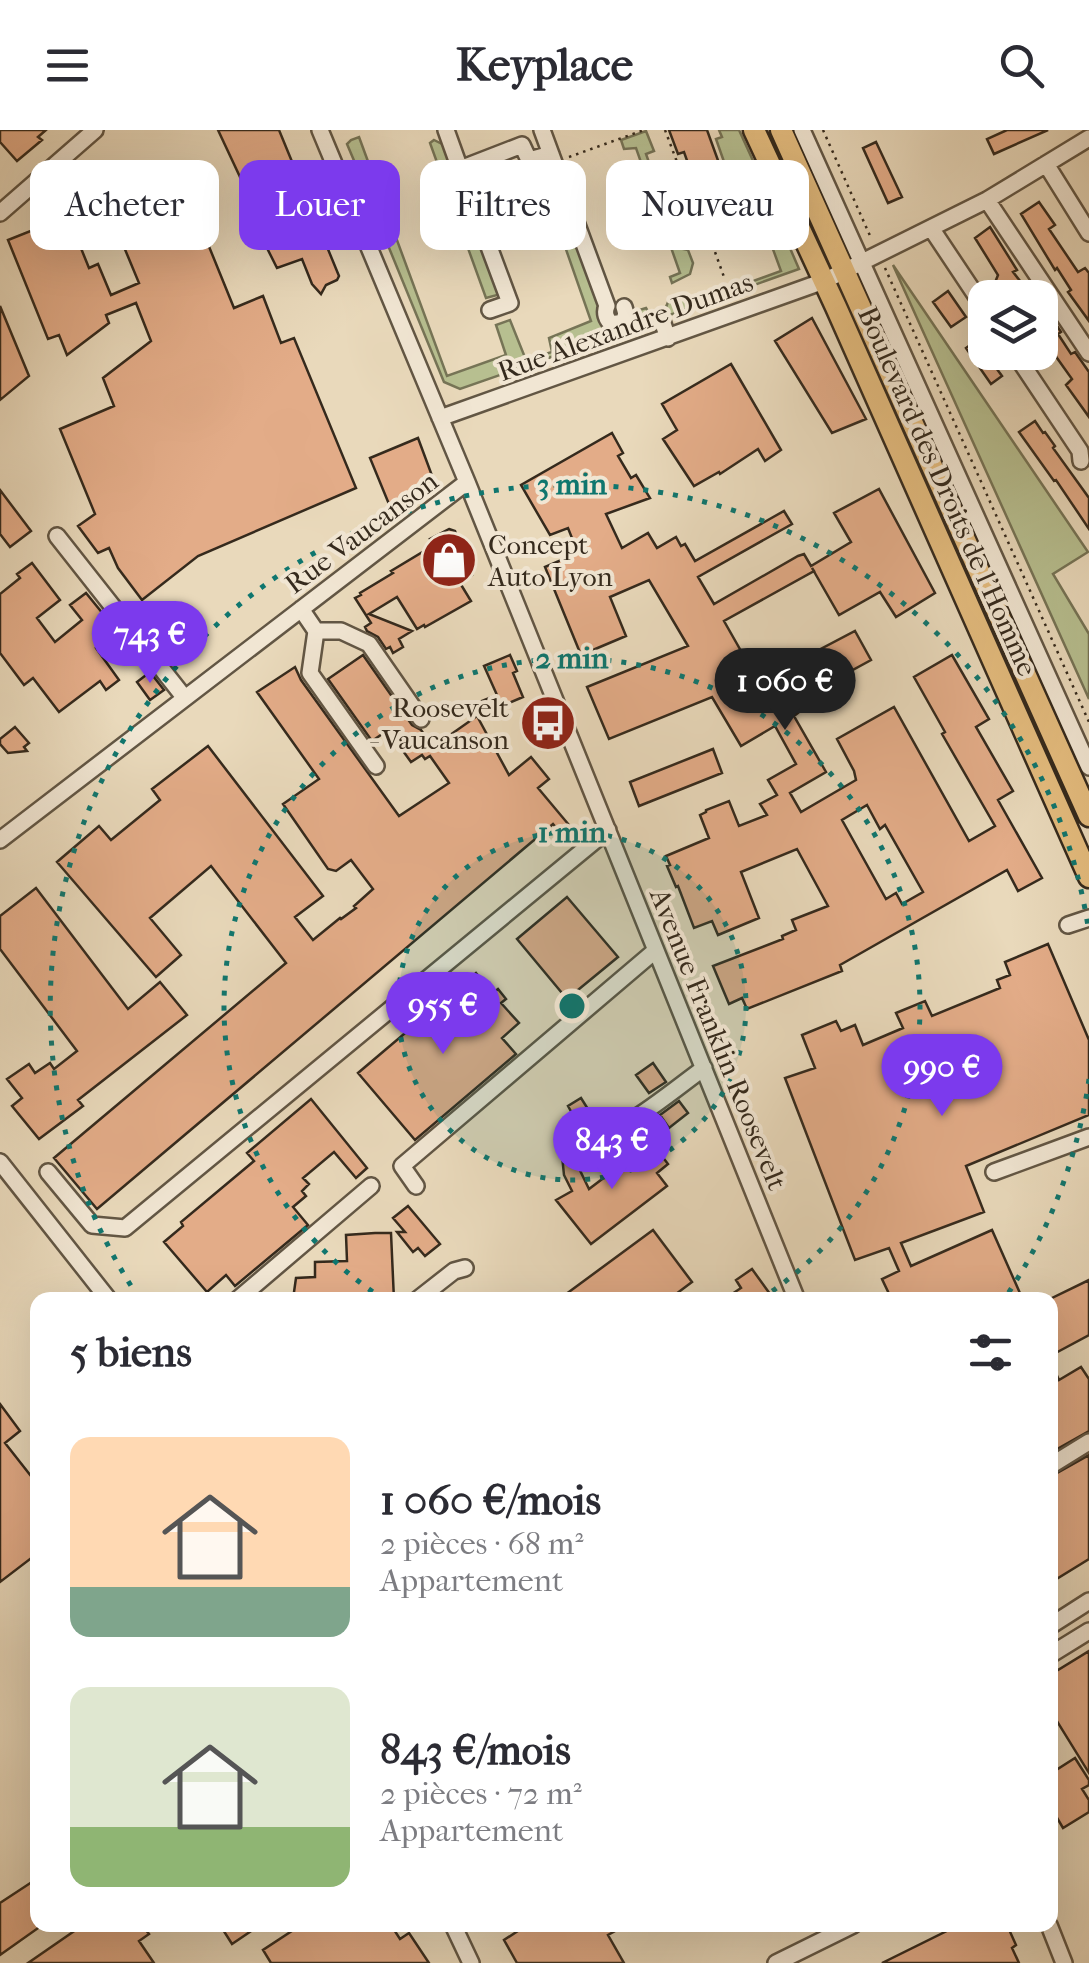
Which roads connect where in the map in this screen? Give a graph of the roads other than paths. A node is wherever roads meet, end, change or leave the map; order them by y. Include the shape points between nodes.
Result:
1 (96, 130) edge
2 (342, 130) edge
3 (446, 130) edge
4 (542, 130) edge
5 (754, 130) edge
6 (781, 130) edge
7 (802, 130) edge
8 (322, 134) edge
9 (1089, 138) edge
10 (550, 154) junction
11 (457, 160) edge
12 (482, 160) edge
13 (529, 160) edge
14 (529, 160) edge
15 (552, 160) edge
16 (767, 160) edge
17 (1046, 164) junction
18 (988, 200) junction
19 (0, 212) edge
20 (931, 228) junction
21 (1089, 233) edge
22 (586, 237) edge
23 (809, 249) edge
24 (490, 250) edge
25 (853, 267) junction
26 (824, 281) junction
27 (968, 284) edge
28 (620, 306) dead end
29 (490, 310) dead end
30 (661, 318) dead end
31 (668, 338) junction
32 (1089, 353) edge
33 (1026, 370) edge
34 (440, 418) junction
35 (1081, 461) dead end
36 (467, 482) junction
37 (57, 536) dead end
38 (301, 609) junction
39 (316, 631) junction
40 (184, 698) junction
41 (420, 719) dead end
42 (376, 766) dead end
43 (1089, 768) edge
44 (1089, 816) edge
45 (608, 830) junction
46 (0, 840) edge
47 (1089, 877) edge
48 (1089, 918) edge
49 (1068, 925) dead end
50 (656, 950) junction
51 (704, 1068) junction
52 (1089, 1137) edge
53 (572, 1144) dead end
54 (0, 1162) edge
55 (48, 1172) dead end
56 (994, 1172) dead end
57 (371, 1186) dead end
58 (416, 1186) dead end
59 (465, 1268) dead end
60 (102, 1292) edge
61 (246, 1292) edge
62 (427, 1292) edge
63 (795, 1292) edge
64 (1089, 1442) edge
65 (1058, 1461) edge
66 (1089, 1602) edge
67 (1058, 1621) edge
68 (1089, 1630) edge
69 (1058, 1650) edge
70 (456, 1932) edge
71 (839, 1932) edge
72 (1052, 1932) edge
73 (471, 1963) edge
74 (776, 1963) edge
75 (1064, 1963) edge

1 - 19 street
2 - 8 street
3 - 11 street
4 - 10 street
5 - 16 main road, Boulevard des Droits de l'Homme
6 - 25 main road, Boulevard des Droits de l'Homme
7 - 25 street, Boulevard des Droits de l'Homme
8 - 34 street, Avenue Franklin Roosevelt
9 - 17 street, Rue Alexandre Dumas
10 - 13 street
10 - 15 street
12 - 14 street via 522,144
17 - 18 street, Rue Alexandre Dumas
17 - 21 street
18 - 20 street, Rue Alexandre Dumas
18 - 32 street
20 - 25 street, Rue Alexandre Dumas
20 - 27 street
22 - 28 street
23 - 26 main road, Boulevard des Droits de l'Homme
24 - 29 street via 510,303
25 - 26 street, Rue Alexandre Dumas
25 - 43 street, Boulevard des Droits de l'Homme
25 - 44 main road, Boulevard des Droits de l'Homme
26 - 31 street, Rue Alexandre Dumas
26 - 47 main road, Boulevard des Droits de l'Homme
30 - 31 street
31 - 34 street, Rue Alexandre Dumas
33 - 35 street
34 - 36 street, Avenue Franklin Roosevelt
36 - 38 street, Rue Vaucanson
36 - 45 street, Avenue Franklin Roosevelt
37 - 40 street
38 - 39 street
38 - 40 street, Rue Vaucanson
39 - 41 street via 341,631 368,644
39 - 42 street via 310,674
40 - 46 street, Rue Vaucanson
45 - 50 street, Avenue Franklin Roosevelt
45 - 55 street via 125,1228 92,1226
48 - 49 street
50 - 51 street, Avenue Franklin Roosevelt
50 - 58 street via 402,1166
51 - 53 street via 592,1142
51 - 63 street, Avenue Franklin Roosevelt
52 - 56 street
54 - 60 street
57 - 61 street
59 - 62 street
64 - 65 street
66 - 67 street
68 - 69 street
70 - 73 street
71 - 74 street
72 - 75 street

